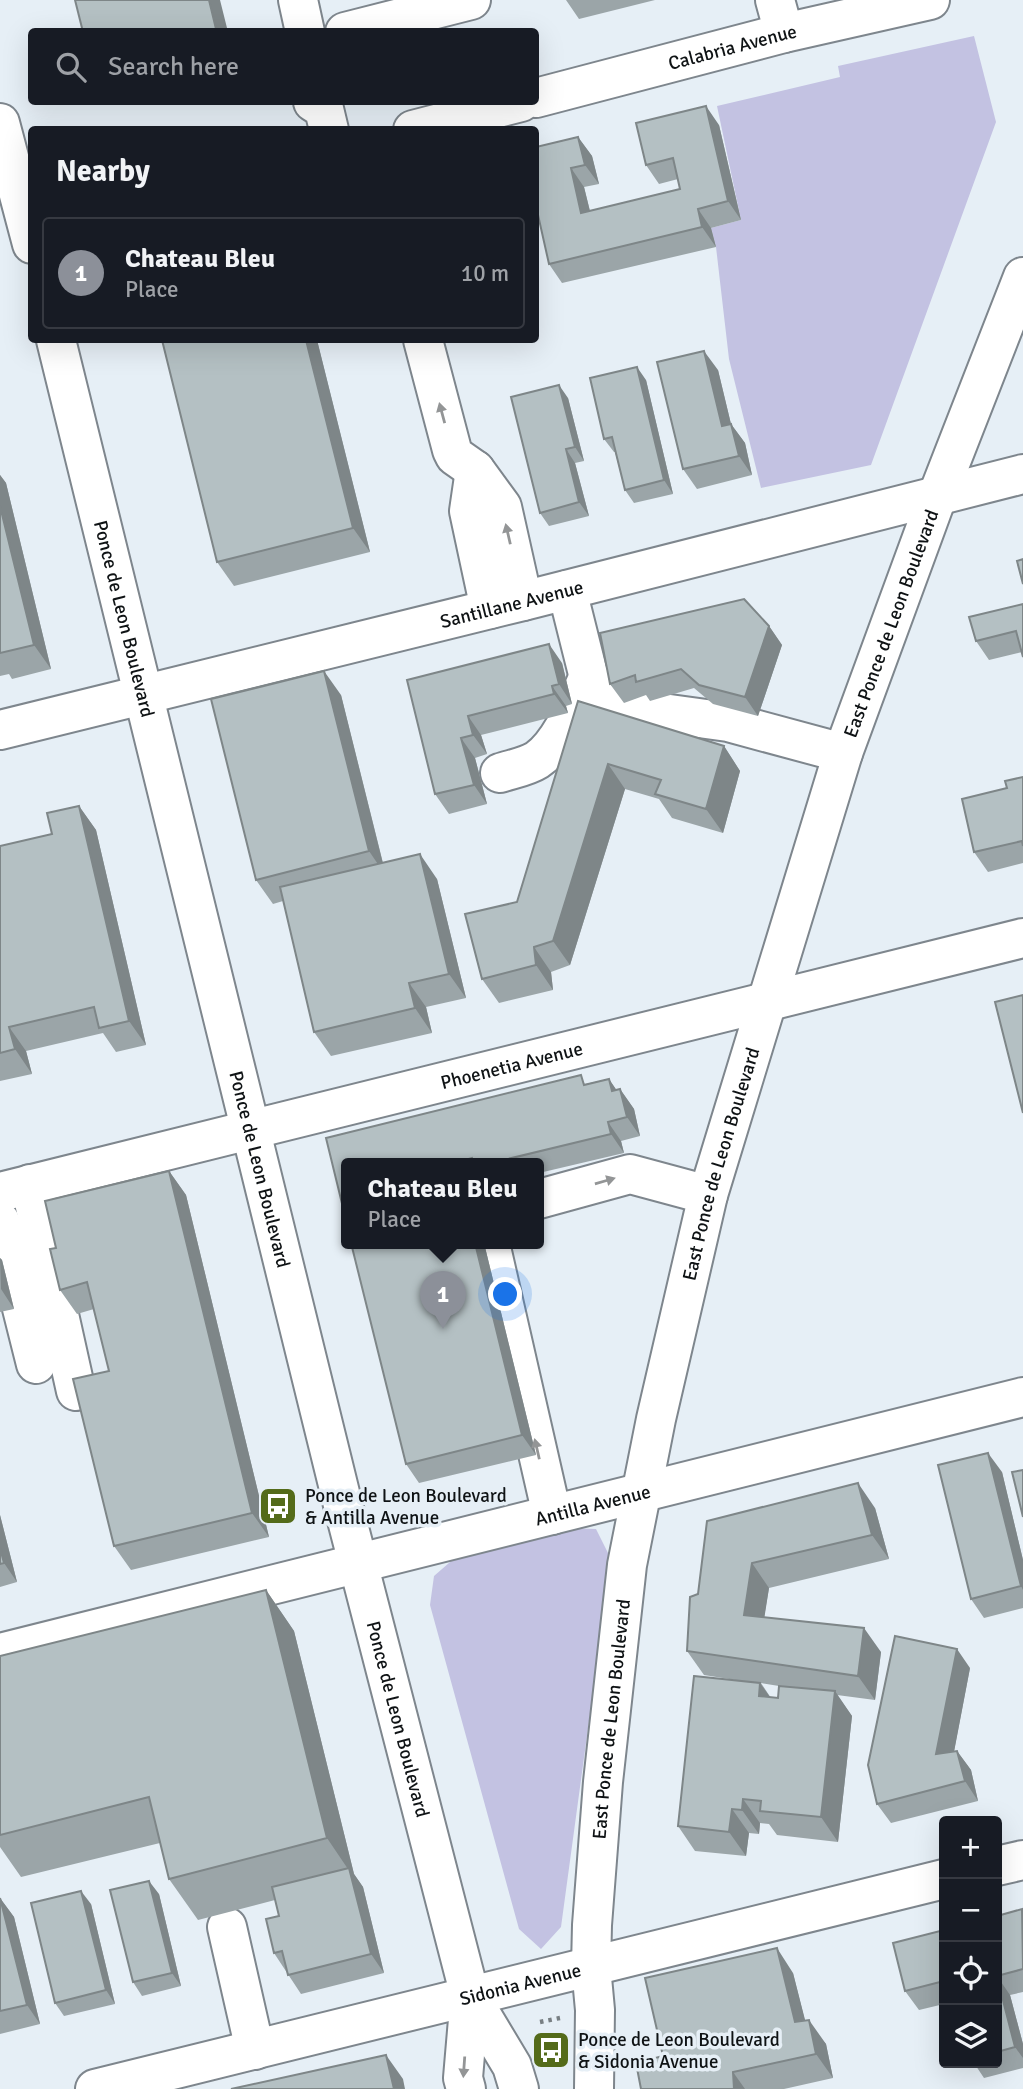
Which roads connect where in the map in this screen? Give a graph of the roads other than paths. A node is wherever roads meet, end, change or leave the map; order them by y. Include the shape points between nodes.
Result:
1 (298, 0) edge
2 (471, 0) edge
3 (930, 0) edge
4 (780, 17) edge
5 (304, 28) edge
6 (361, 28) edge
7 (539, 97) edge
8 (509, 105) edge
9 (0, 123) edge
10 (428, 126) edge
11 (23, 232) edge
12 (1023, 277) edge
13 (56, 343) edge
14 (424, 343) edge
15 (1023, 474) edge
16 (937, 497) junction
17 (567, 590) junction
18 (506, 605) junction
19 (589, 676) junction
20 (143, 694) junction
21 (0, 730) edge
22 (843, 753) junction
23 (500, 773) dead end
24 (1023, 938) edge
25 (768, 1000) junction
26 (251, 1129) junction
27 (15, 1188) edge
28 (708, 1195) junction
29 (544, 1198) edge
30 (0, 1221) edge
31 (491, 1249) edge
32 (36, 1364) dead end
33 (76, 1391) edge
34 (1023, 1397) edge
35 (642, 1493) junction
36 (552, 1515) junction
37 (358, 1563) junction
38 (0, 1653) edge
39 (1023, 1860) edge
40 (1002, 1865) edge
41 (939, 1880) edge
42 (228, 1927) dead end
43 (591, 1967) junction
44 (470, 1996) junction
45 (255, 2050) junction
46 (95, 2089) edge
47 (466, 2089) edge
48 (519, 2089) edge
49 (594, 2089) edge

1 - 5 street
2 - 6 street
3 - 4 street, Calabria Avenue
4 - 7 street, Calabria Avenue
8 - 10 street
9 - 11 street
12 - 16 street, East Ponce de Leon Boulevard
13 - 20 street, Ponce de Leon Boulevard
18 -> 14 street via 502,507 475,470 452,450
15 - 16 street, Santillane Avenue
16 - 17 street, Santillane Avenue
16 - 22 street, East Ponce de Leon Boulevard
17 - 18 street, Santillane Avenue
17 - 19 street
18 - 20 street, Santillane Avenue
19 - 22 street via 593,694 604,705 728,722
19 - 23 street via 548,751 534,762
20 - 21 street, Santillane Avenue
20 - 26 street, Ponce de Leon Boulevard
22 - 25 street, East Ponce de Leon Boulevard
24 - 25 street, Phoenetia Avenue
25 - 26 street, Phoenetia Avenue
25 - 28 street, East Ponce de Leon Boulevard
26 - 27 street, Phoenetia Avenue
26 - 37 street, Ponce de Leon Boulevard
27 - 33 street
29 -> 28 street via 630,1174
28 - 35 street, East Ponce de Leon Boulevard
30 - 32 street
36 -> 31 street
34 - 35 street, Antilla Avenue
35 - 36 street, Antilla Avenue
35 - 43 street, East Ponce de Leon Boulevard via 627,1565 612,1693
36 - 37 street, Antilla Avenue
37 - 38 street, Antilla Avenue
37 - 44 street, Ponce de Leon Boulevard
39 - 40 street
41 - 43 street, Sidonia Avenue
42 - 45 street
43 - 44 street, Sidonia Avenue
43 - 49 street, East Ponce de Leon Boulevard
44 - 45 street, Sidonia Avenue
44 -> 47 street, Ponce de Leon Boulevard
44 - 48 street, Ponce de Leon Boulevard via 512,2066
45 - 46 street, Sidonia Avenue

